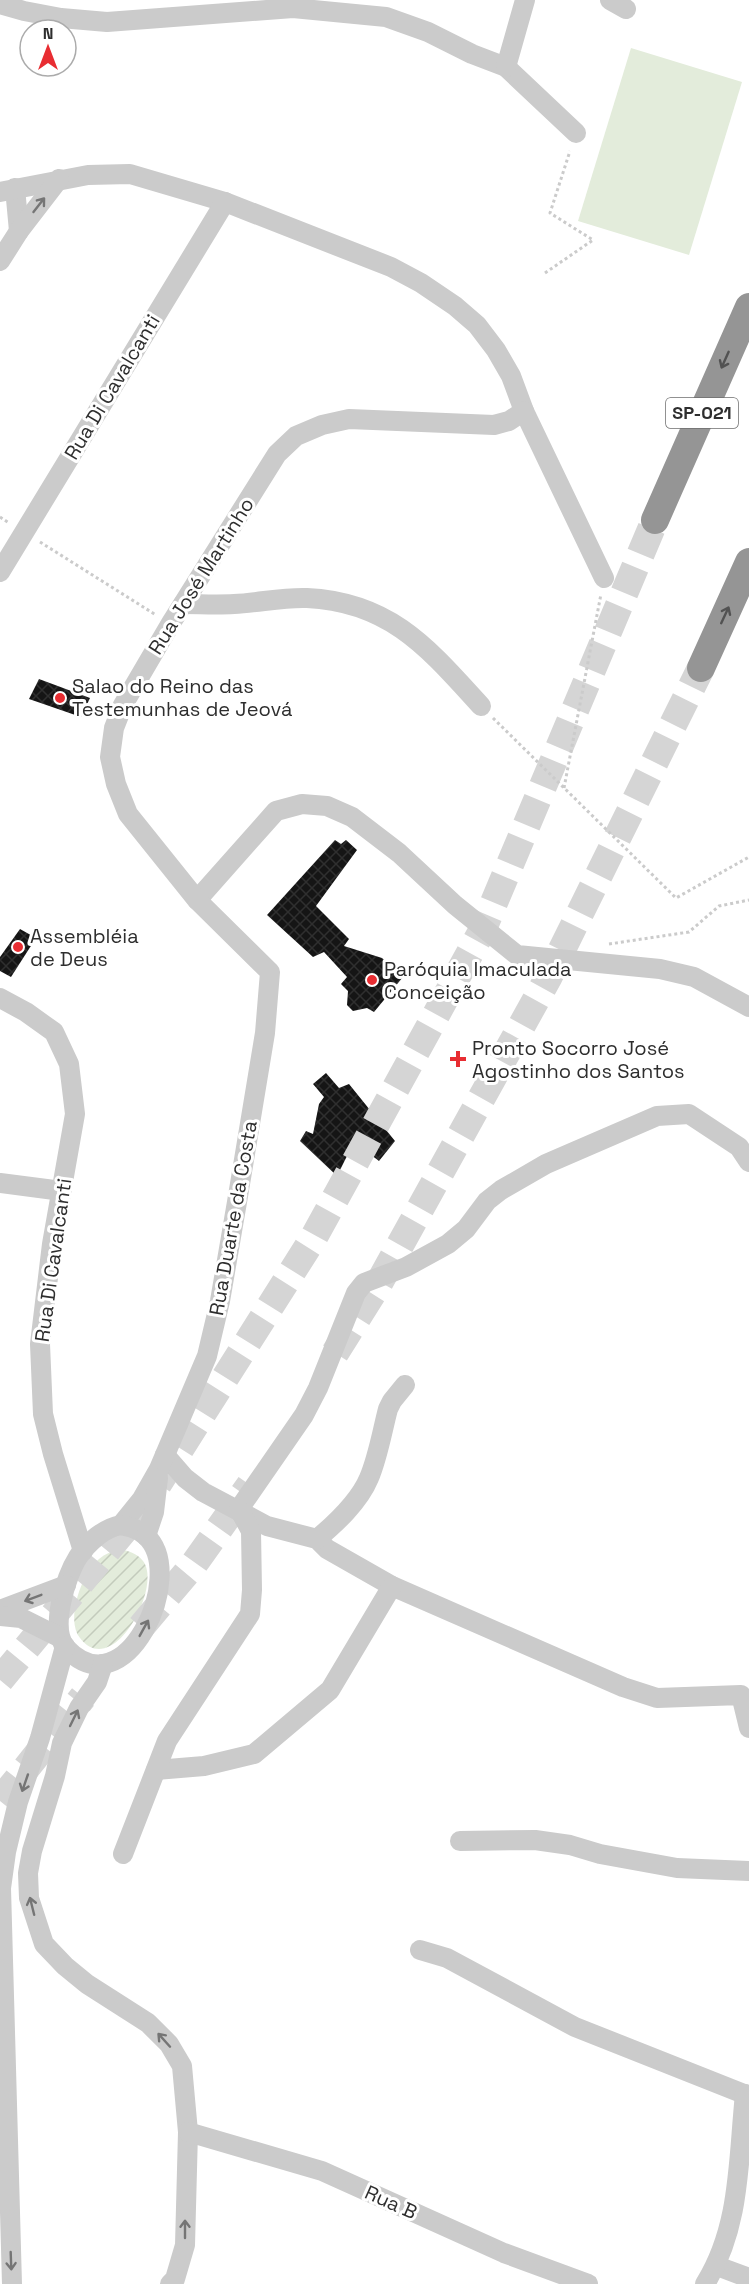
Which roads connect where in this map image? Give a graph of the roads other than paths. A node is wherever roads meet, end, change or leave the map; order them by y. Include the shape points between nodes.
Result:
1 (525, 0) edge
2 (0, 4) edge
3 (506, 67) junction
4 (576, 133) road end
5 (59, 180) junction
6 (8, 190) edge
7 (225, 202) junction
8 (19, 231) junction
9 (0, 261) edge
10 (749, 307) edge
11 (524, 411) junction
12 (655, 520) tunnel mouth
13 (749, 562) edge
14 (0, 572) edge
15 (604, 578) road end
16 (183, 604) junction
17 (701, 668) tunnel mouth
18 (480, 706) road end
19 (197, 900) junction
20 (270, 972) joint
21 (0, 998) edge
22 (749, 1007) edge
23 (749, 1162) edge
24 (0, 1184) edge
25 (62, 1191) junction
26 (405, 1384) dead end
27 (162, 1462) junction
28 (239, 1509) junction
29 (121, 1525) junction
30 (146, 1536) junction
31 (317, 1539) junction
32 (83, 1551) junction
33 (66, 1585) junction
34 (392, 1586) junction
35 (0, 1610) edge
36 (0, 1616) edge
37 (62, 1642) junction
38 (103, 1664) junction
39 (749, 1728) edge
40 (156, 1770) junction
41 (460, 1841) dead end
42 (123, 1854) dead end
43 (749, 1871) edge
44 (1, 1888) edge
45 (420, 1950) dead end
46 (747, 2095) edge
47 (188, 2132) junction
48 (717, 2266) junction
49 (749, 2278) edge
50 (177, 2282) edge
51 (12, 2284) edge
52 (588, 2284) edge
53 (705, 2284) edge

1 - 3 street
2 - 3 street via 42,15 107,22 293,8 386,17
3 - 4 street
5 - 6 street
5 - 7 street via 130,174
8 -> 5 street
6 - 8 street
7 - 11 street via 391,267 455,306 477,325 496,350
7 - 14 street, Rua Di Cavalcanti
8 - 9 street
10 -> 12 highway, SP-021
11 - 15 street
11 - 16 street, Rua José Martinho via 494,425 349,419 296,436 277,454
17 -> 13 highway
16 - 18 street via 305,598 340,601 369,610 402,628 432,652
16 - 19 street, Rua José Martinho via 123,705 114,728 110,757 128,814
19 - 20 street, Rua José Martinho
19 - 22 street via 276,811 302,804 327,806 352,817 399,852 517,956 660,969 694,977
20 - 27 street, Rua Duarte da Costa via 265,1033 220,1301 207,1356
21 - 25 street, Rua Di Cavalcanti via 54,1032 69,1064 75,1114
23 - 28 street via 739,1148 689,1114 657,1116 546,1164 487,1201 466,1229 448,1244 406,1267 364,1283 356,1293 304,1415
24 - 25 street
25 - 32 street, Rua Di Cavalcanti via 41,1335 43,1414
26 - 31 street via 392,1401 363,1488 335,1524
27 - 28 street via 203,1492
27 - 29 street, Rua Duarte da Costa via 142,1499
27 - 30 street, Rua Duarte da Costa
28 - 31 street via 267,1526
28 - 40 street via 251,1532 250,1614 167,1741
29 - 30 street
29 - 32 street via 108,1527
38 -> 30 street via 126,1655 154,1605 160,1571 155,1549
31 - 34 street via 327,1549
32 - 33 street
33 -> 35 street
33 - 37 street via 59,1615
34 - 39 street via 622,1687 657,1698 741,1695
34 - 40 street via 330,1690 254,1754 204,1767
36 - 37 street via 21,1618
37 - 38 street via 86,1662
37 -> 44 street via 40,1738 18,1802
47 -> 38 street via 182,2066 169,2044 148,2023 87,1984 58,1959 44,1944 30,1898 28,1873 32,1851 62,1743
40 - 42 street
41 - 43 street via 535,1840 677,1868
44 -> 51 street
45 - 46 street via 447,1958 575,2027
46 - 48 street via 733,2218
50 -> 47 street via 185,2246
47 - 52 street, Rua B via 322,2171 504,2253
48 - 49 street
48 - 53 street

